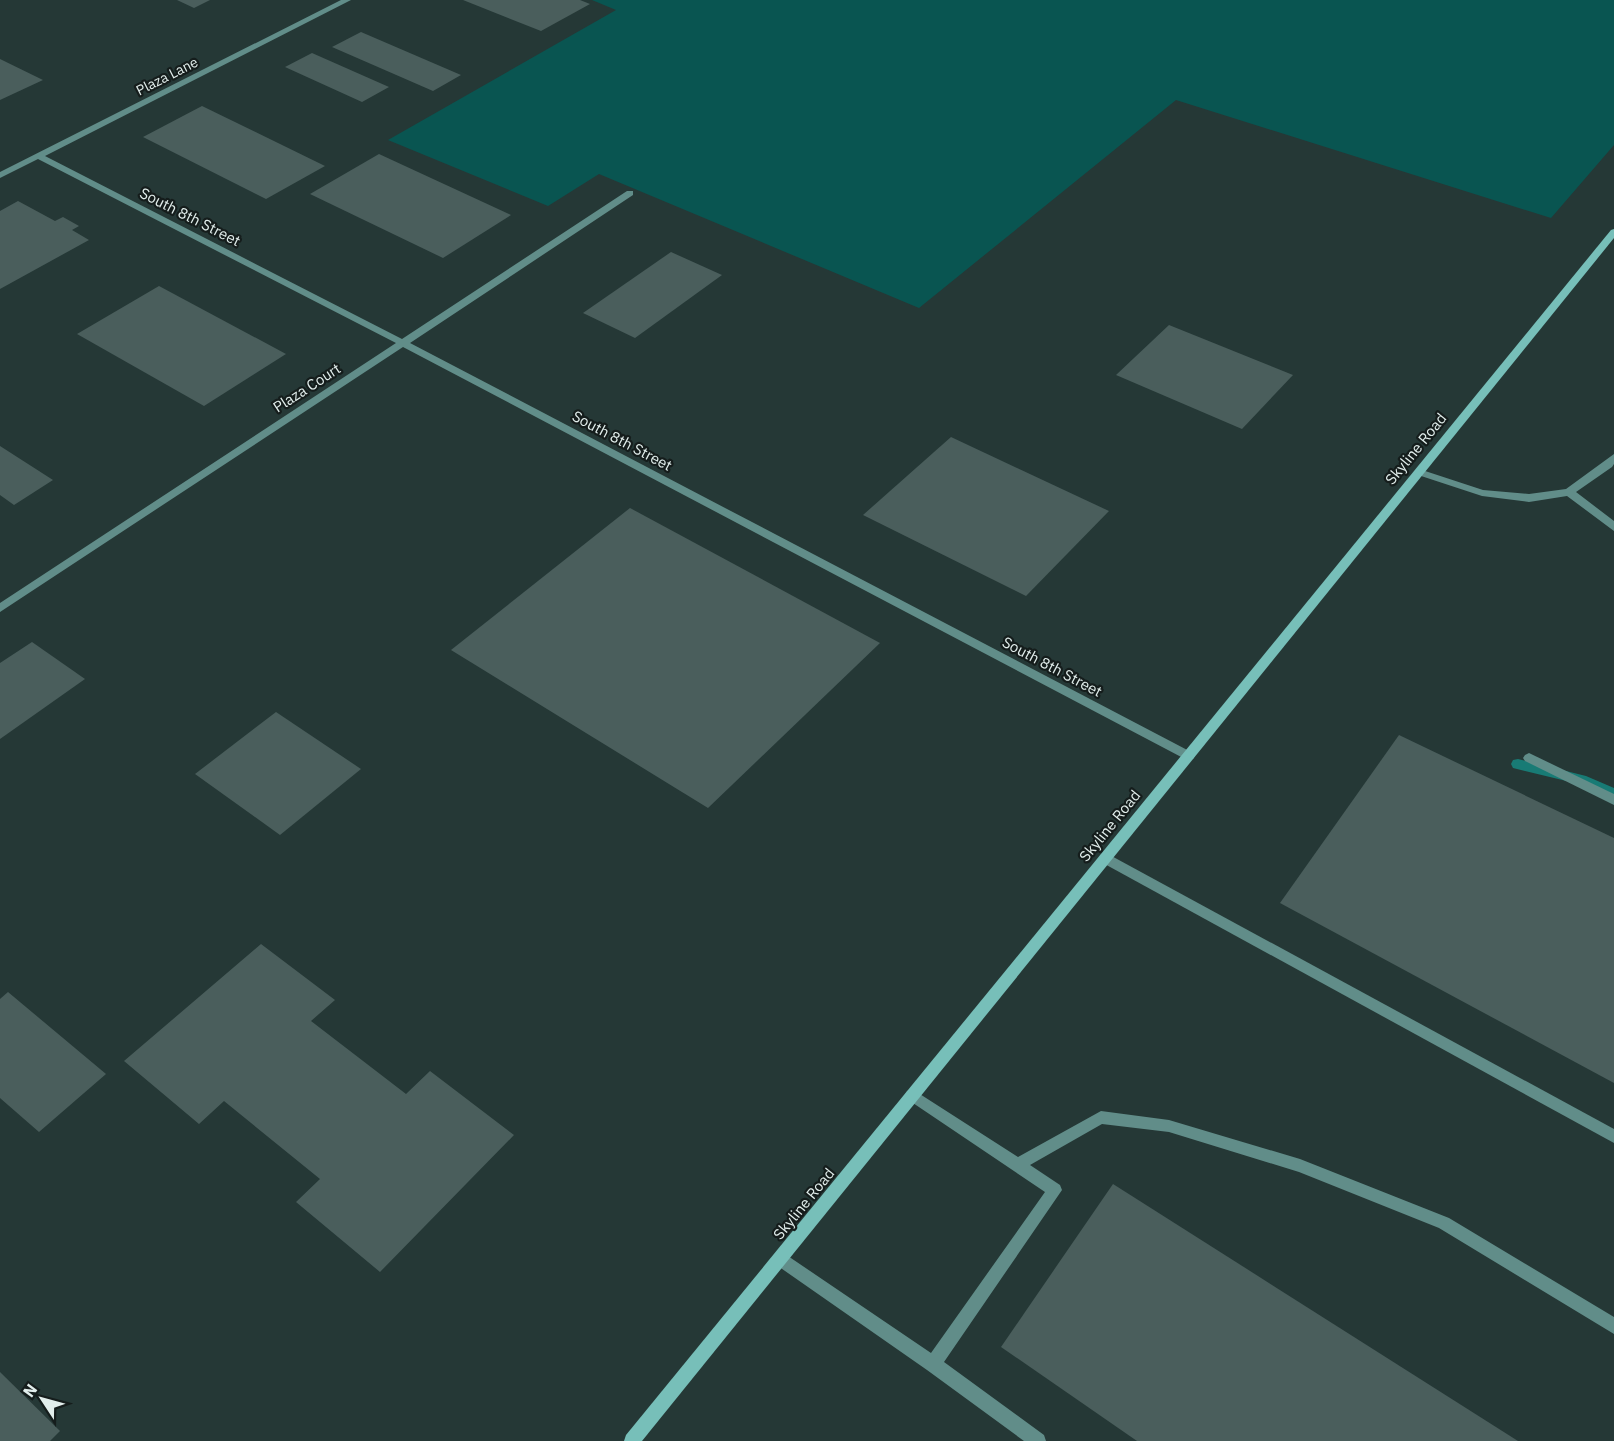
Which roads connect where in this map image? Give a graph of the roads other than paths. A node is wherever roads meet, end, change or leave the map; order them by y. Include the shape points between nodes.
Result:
1 (347, 0) edge
2 (39, 156) junction
3 (0, 175) edge
4 (630, 193) dead end
5 (1612, 238) edge
6 (403, 343) junction
7 (1614, 457) edge
8 (1419, 472) junction
9 (1569, 492) junction
10 (1614, 527) edge
11 (0, 608) edge
12 (1189, 756) junction
13 (1529, 758) dead end
14 (1614, 800) edge
15 (1106, 858) junction
16 (912, 1095) junction
17 (1614, 1136) edge
18 (1017, 1165) junction
19 (780, 1259) junction
20 (1614, 1326) edge
21 (933, 1364) junction
22 (632, 1441) edge
23 (1038, 1441) edge

1 - 2 street, Plaza Lane
2 - 3 street, Plaza Lane
2 - 6 street, South 8th Street
4 - 6 street, Plaza Court
5 - 8 main road, Skyline Road
6 - 11 street, Plaza Court
6 - 12 street, South 8th Street
7 - 9 street
8 - 9 street via 1482,493 1529,498
8 - 12 main road, Skyline Road
9 - 10 street
12 - 15 main road, Skyline Road
13 - 14 street
15 - 16 main road, Skyline Road
15 - 17 street
16 - 18 street
16 - 19 main road, Skyline Road
18 - 20 street via 1101,1117 1168,1126 1300,1167 1444,1223
18 - 21 street via 1055,1191
19 - 21 street
19 - 22 main road, Skyline Road
21 - 23 street

